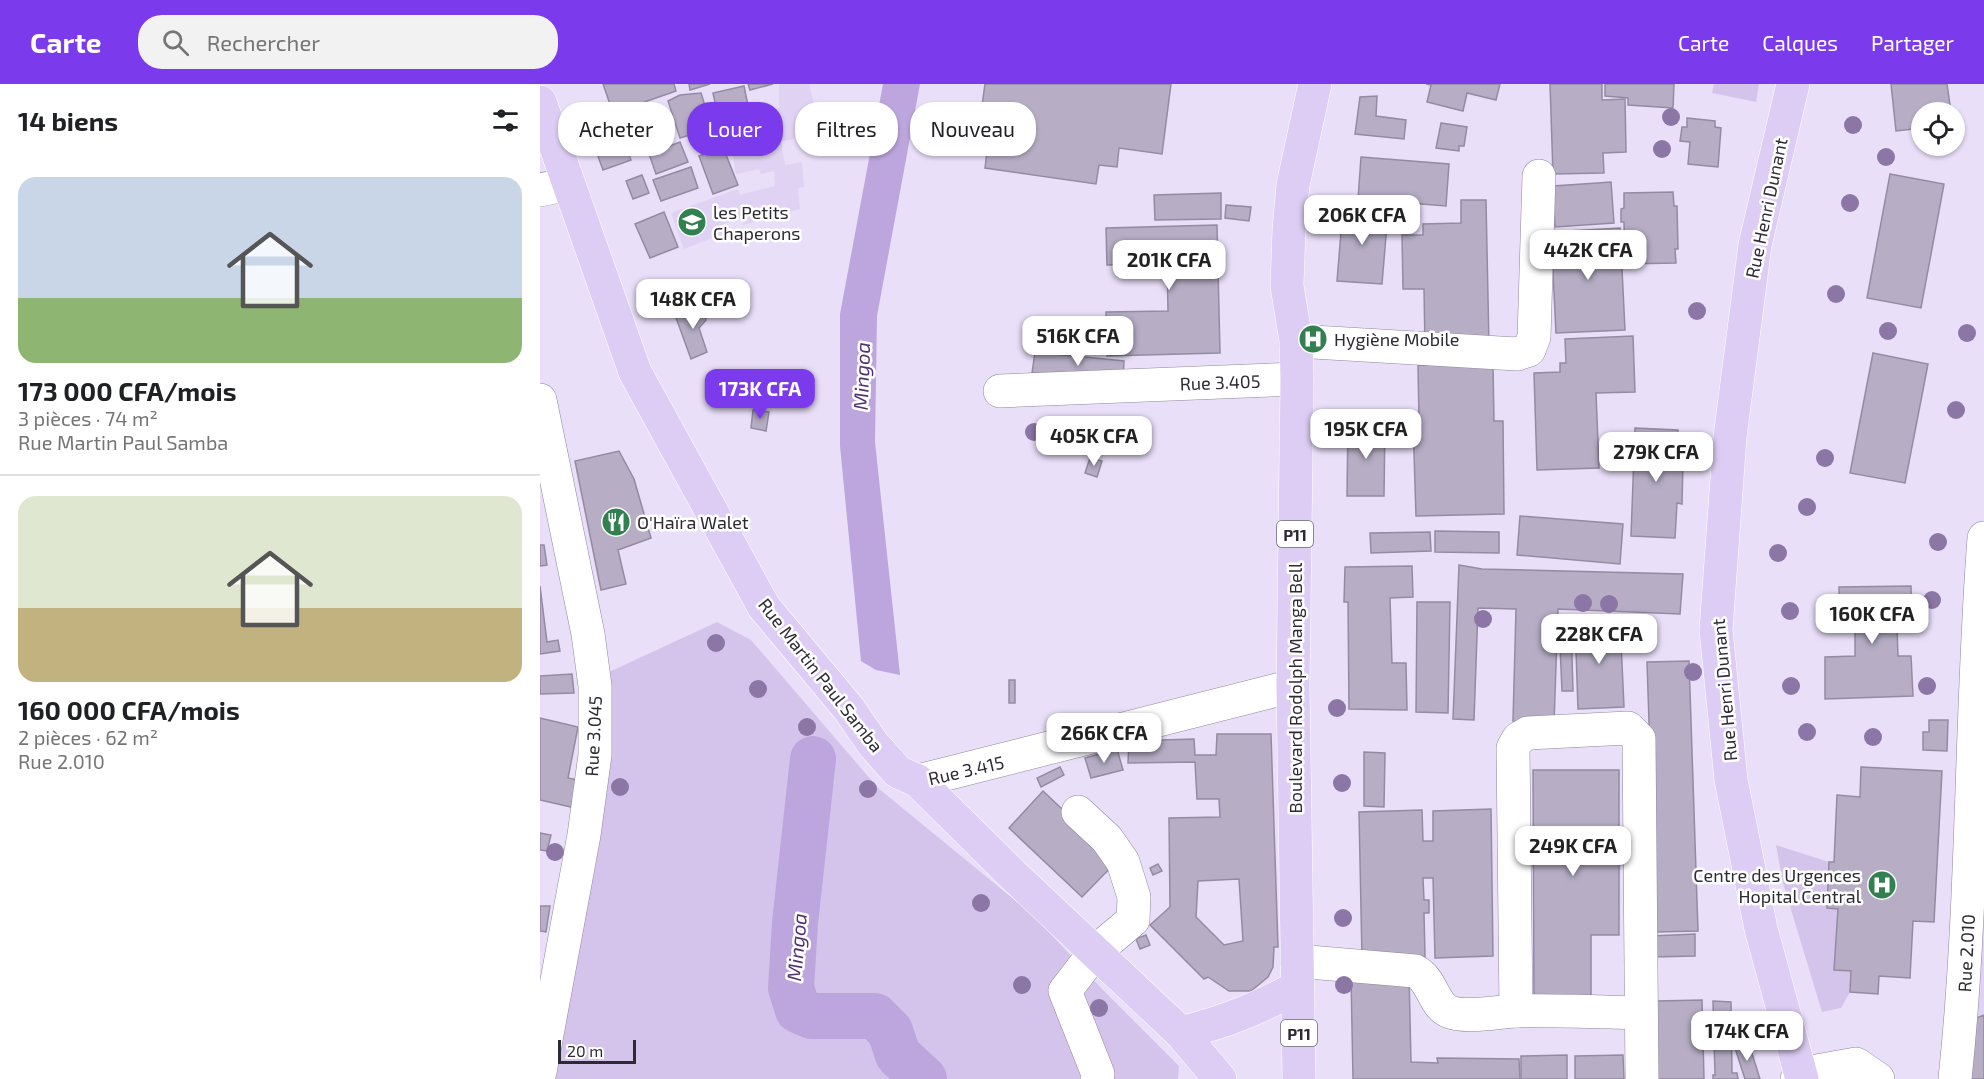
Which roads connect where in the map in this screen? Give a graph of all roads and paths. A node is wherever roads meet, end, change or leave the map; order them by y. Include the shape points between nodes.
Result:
1 (1315, 84) edge
2 (1793, 84) edge
3 (540, 102) edge
4 (1539, 176) dead end
5 (554, 187) edge
6 (1296, 341) junction
7 (1297, 379) junction
8 (999, 391) dead end
9 (540, 400) edge
10 (1984, 538) edge
11 (1982, 599) edge
12 (1293, 686) junction
13 (918, 781) junction
14 (1078, 812) dead end
15 (1095, 951) junction
16 (1297, 974) junction
17 (1516, 1011) junction
18 (1641, 1013) junction
19 (1181, 1033) junction
20 (540, 1072) edge
21 (1800, 1077) edge
22 (1097, 1079) edge
23 (1220, 1079) edge
24 (1299, 1079) edge
25 (1642, 1079) edge
26 (1878, 1079) edge
27 (1955, 1079) edge

1 - 6 main road, Boulevard Rodolph Manga Bell / P11 via 1293,185 1289,229 1287,286
2 - 21 main road, Rue Henri Dunant via 1755,245 1730,437 1716,630 1731,780 1761,929
3 - 5 main road, Rue Martin Paul Samba
4 - 6 street via 1534,338 1529,350 1517,354
5 - 13 main road, Rue Martin Paul Samba via 635,372 764,607 897,772
6 - 7 main road, Boulevard Rodolph Manga Bell / P11
7 - 8 street, Rue 3.405
7 - 12 main road, Boulevard Rodolph Manga Bell / P11
9 - 20 street, Rue 3.045 via 595,686 595,755 587,812
10 - 11 street, Rue 2.010
11 - 27 street, Rue 2.010 via 1963,1006
12 - 13 street, Rue 3.415
12 - 16 main road, Boulevard Rodolph Manga Bell / P11
13 - 15 main road, Rue Martin Paul Samba
14 - 15 street via 1107,839 1123,862 1134,897 1132,920
15 - 19 main road, Rue Martin Paul Samba
15 - 22 street via 1065,991
16 - 17 street via 1415,971 1423,975 1448,1011
16 - 19 main road via 1266,1005
16 - 24 main road, Boulevard Rodolph Manga Bell / P11
17 - 18 street
17 - 18 street via 1513,748 1518,739 1528,734 1628,728 1639,739
18 - 25 street
19 - 23 main road, Rue Martin Paul Samba
21 - 26 street via 1856,1064

